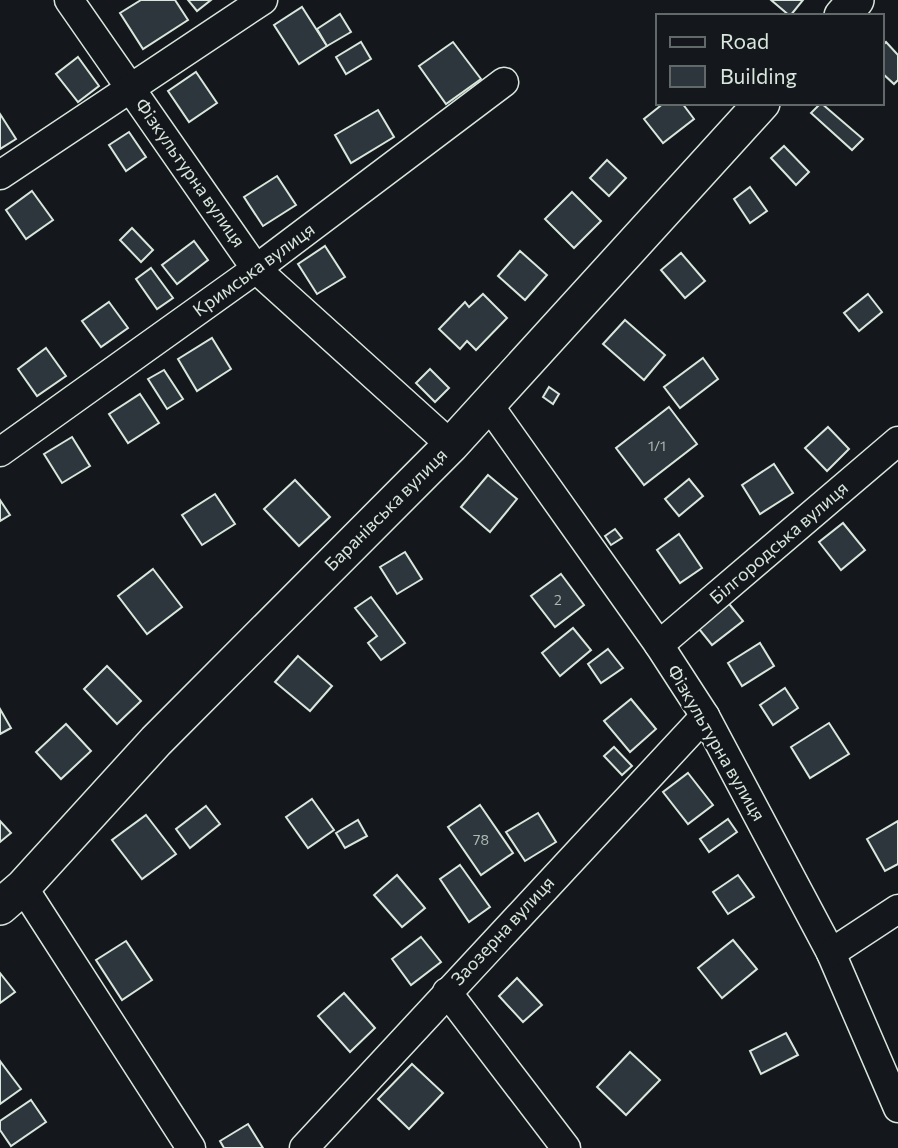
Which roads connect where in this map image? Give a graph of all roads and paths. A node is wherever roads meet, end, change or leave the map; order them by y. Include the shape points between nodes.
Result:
1 (69, 0) edge
2 (264, 0) edge
3 (856, 0) edge
4 (844, 14) edge
5 (504, 82) dead end
6 (131, 88) junction
7 (760, 105) edge
8 (0, 176) edge
9 (256, 269) junction
10 (488, 404) junction
11 (898, 441) edge
12 (451, 445) junction
13 (0, 452) edge
14 (659, 645) junction
15 (705, 716) junction
16 (11, 897) edge
17 (898, 909) edge
18 (831, 953) junction
19 (447, 992) junction
20 (896, 1098) edge
21 (191, 1148) edge
22 (304, 1148) edge
23 (566, 1148) edge

1 - 6 street, Фізкультурна вулиця
2 - 6 street
3 - 4 main road
5 - 9 street, Кримська вулиця
6 - 8 street
6 - 9 street, Фізкультурна вулиця
7 - 10 main road, Баранівська вулиця
9 - 12 street, Фізкультурна вулиця
9 - 13 street, Кримська вулиця
10 - 12 main road, Баранівська вулиця
10 - 14 street, Фізкультурна вулиця
11 - 14 street, Білгородська вулиця
12 - 16 main road, Баранівська вулиця via 156,741
14 - 15 street, Фізкультурна вулиця
15 - 18 street, Фізкультурна вулиця
15 - 19 street, Заозерна вулиця
16 - 21 street
17 - 18 street
18 - 20 street, Фізкультурна вулиця
19 - 22 street, Заозерна вулиця
19 - 23 street

